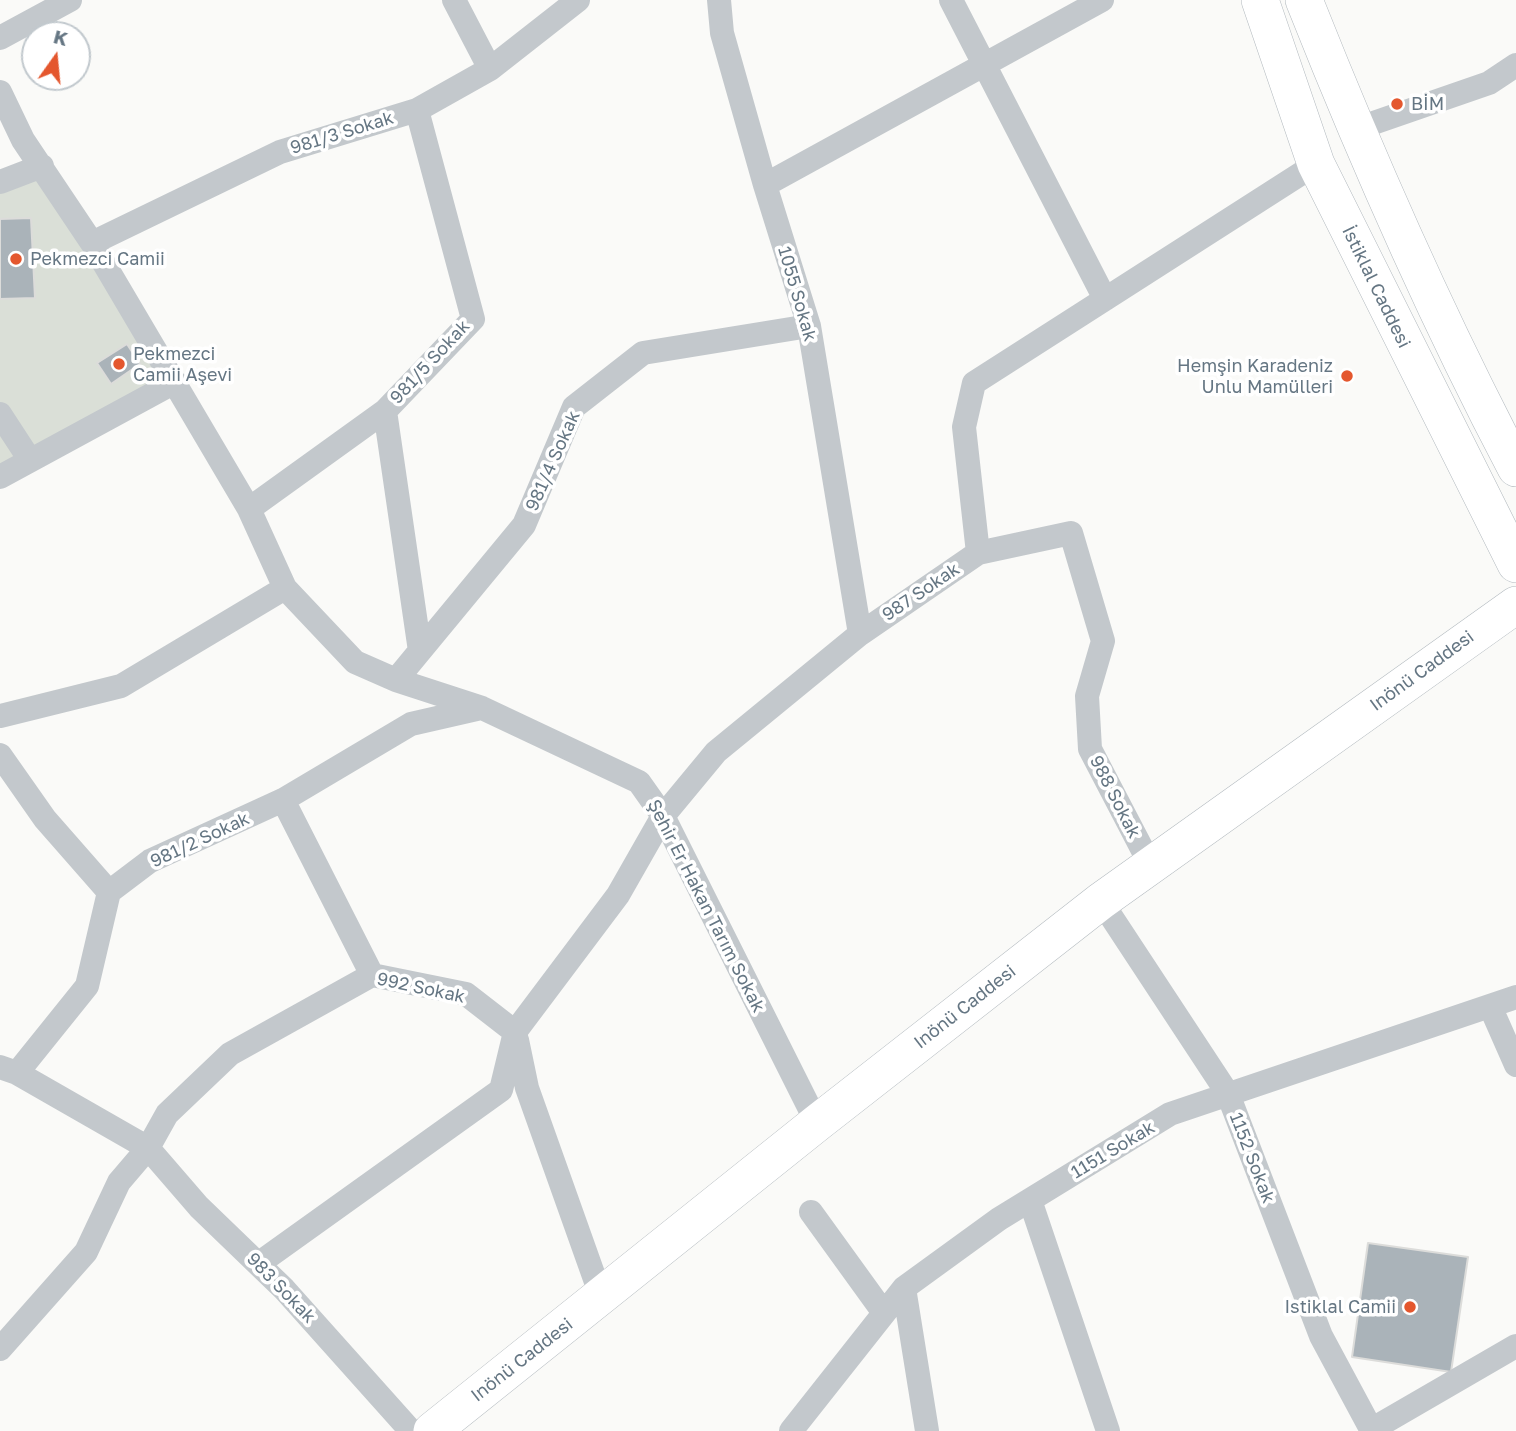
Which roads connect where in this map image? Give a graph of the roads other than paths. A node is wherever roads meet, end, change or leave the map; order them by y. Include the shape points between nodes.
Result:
1 (70, 0) edge
2 (454, 0) edge
3 (578, 0) edge
4 (719, 0) edge
5 (951, 0) edge
6 (1102, 0) edge
7 (1260, 0) edge
8 (1304, 0) edge
9 (0, 38) edge
10 (984, 65) junction
11 (1516, 65) edge
12 (490, 69) junction
13 (0, 92) edge
14 (417, 110) junction
15 (1356, 129) junction
16 (1316, 164) junction
17 (41, 166) junction
18 (0, 182) edge
19 (765, 186) junction
20 (92, 243) junction
21 (1105, 299) junction
22 (809, 326) junction
23 (174, 382) junction
24 (385, 411) junction
25 (0, 414) edge
26 (30, 460) junction
27 (1516, 468) edge
28 (0, 477) edge
29 (249, 509) junction
30 (978, 553) junction
31 (1516, 564) edge
32 (285, 588) junction
33 (1516, 605) edge
34 (860, 634) junction
35 (420, 651) junction
36 (396, 680) junction
37 (482, 708) junction
38 (0, 716) edge
39 (0, 755) edge
40 (283, 800) junction
41 (663, 816) junction
42 (1150, 866) junction
43 (108, 892) junction
44 (1101, 901) junction
45 (372, 975) junction
46 (1516, 997) edge
47 (1490, 1006) junction
48 (515, 1032) junction
49 (1516, 1065) edge
50 (8, 1070) edge
51 (1228, 1094) junction
52 (817, 1123) junction
53 (148, 1148) junction
54 (1030, 1200) junction
55 (811, 1212) dead end
56 (258, 1264) junction
57 (904, 1288) junction
58 (601, 1296) junction
59 (884, 1313) junction
60 (1516, 1346) edge
61 (0, 1349) edge
62 (411, 1431) edge
63 (432, 1431) edge
64 (791, 1431) edge
65 (927, 1431) edge
66 (1108, 1431) edge
67 (1372, 1431) edge

1 - 9 street
2 - 12 street
3 - 12 street, 981/3 Sokak
4 - 19 street, 1055 Sokak via 722,33
5 - 10 street
6 - 10 street
7 - 16 street, İstiklal Caddesi
8 - 15 street
10 - 19 street
10 - 21 street
11 - 15 street via 1489,83
12 - 14 street, 981/3 Sokak
13 - 17 street, Şehir Er Hakan Tarım Sokak
14 - 20 street, 981/3 Sokak via 280,152
14 - 24 street, 981/5 Sokak via 472,319
15 - 27 street via 1460,360
16 - 21 street, 987 Sokak
16 - 31 street, İstiklal Caddesi
17 - 18 street
17 - 20 street, Şehir Er Hakan Tarım Sokak
19 - 22 street, 1055 Sokak
20 - 23 street, Şehir Er Hakan Tarım Sokak
21 - 30 street, 987 Sokak via 974,383 964,427
22 - 34 street, 1055 Sokak
22 - 35 street, 981/4 Sokak via 643,354 574,407 524,525
23 - 26 street
23 - 29 street, Şehir Er Hakan Tarım Sokak
24 - 29 street, 981/5 Sokak
24 - 35 street
25 - 26 street
26 - 28 street
29 - 32 street, Şehir Er Hakan Tarım Sokak
30 - 34 street, 987 Sokak
30 - 42 street, 988 Sokak via 1071,533 1103,641 1087,696 1090,749
32 - 36 street, Şehir Er Hakan Tarım Sokak via 355,662
32 - 38 street via 121,686
33 - 42 street, Inönü Caddesi
34 - 41 street, 987 Sokak via 716,752
35 - 36 street, 981/4 Sokak
36 - 37 street, Şehir Er Hakan Tarım Sokak
37 - 40 street, 981/2 Sokak via 411,724
37 - 41 street, Şehir Er Hakan Tarım Sokak via 639,782
39 - 43 street via 45,819
40 - 43 street, 981/2 Sokak via 150,861
40 - 45 street
41 - 48 street, 987 Sokak via 618,895
41 - 52 street, Şehir Er Hakan Tarım Sokak
42 - 44 street, Inönü Caddesi
43 - 50 street via 87,986
44 - 51 street, 1152 Sokak
44 - 52 street, Inönü Caddesi
45 - 48 street, 992 Sokak via 467,994
45 - 53 street, 992 Sokak via 230,1054 167,1114
46 - 47 street, 1151 Sokak
47 - 49 street
47 - 51 street, 1151 Sokak
48 - 56 street via 501,1090
48 - 58 street via 527,1088
50 - 53 street
51 - 54 street, 1151 Sokak via 1170,1114
51 - 67 street, 1152 Sokak via 1321,1335
52 - 58 street, Inönü Caddesi
53 - 56 street, 983 Sokak via 199,1207
53 - 61 street, 992 Sokak via 119,1182 86,1252
54 - 57 street, 1151 Sokak
54 - 66 street
55 - 59 street
56 - 62 street, 983 Sokak
57 - 59 street, 1151 Sokak
57 - 65 street
58 - 63 street, Inönü Caddesi
59 - 64 street, 1151 Sokak
60 - 67 street

